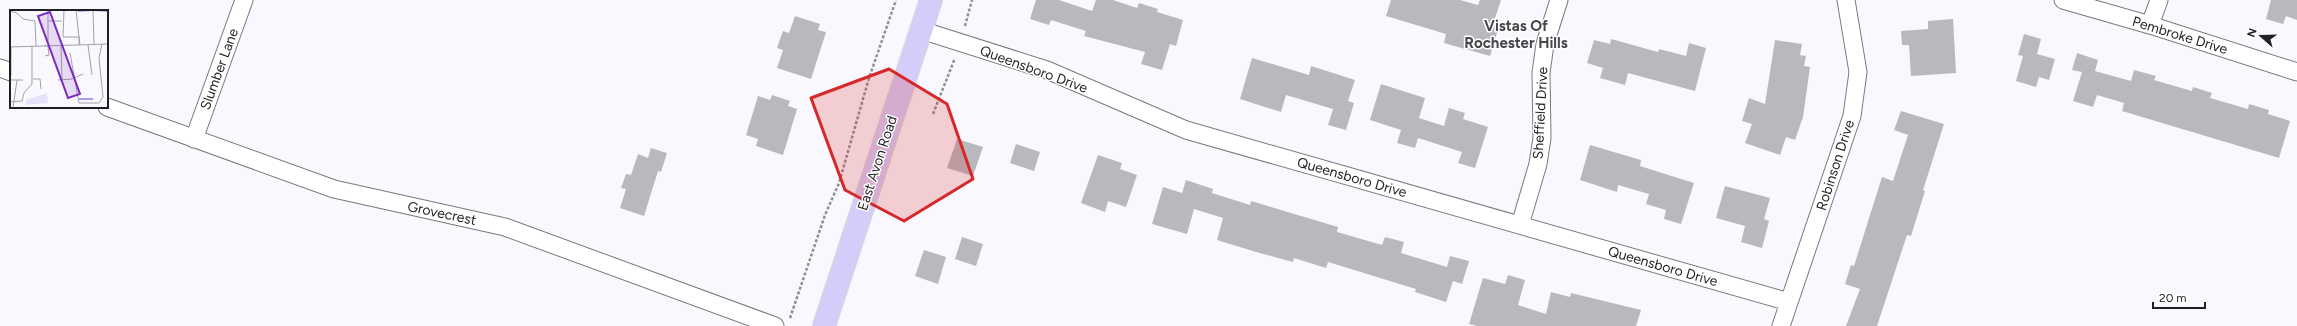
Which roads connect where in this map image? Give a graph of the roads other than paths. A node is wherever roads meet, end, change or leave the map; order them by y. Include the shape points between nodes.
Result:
1 (244, 0) edge
2 (931, 0) edge
3 (1559, 0) edge
4 (1846, 0) edge
5 (2063, 0) edge
6 (2159, 0) edge
7 (2150, 25) junction
8 (922, 30) junction
9 (0, 68) edge
10 (10, 72) edge
11 (2297, 72) edge
12 (108, 107) edge
13 (194, 139) junction
14 (1520, 225) junction
15 (1790, 302) junction
16 (782, 323) edge
17 (824, 326) edge
18 (1781, 326) edge

1 - 13 street, Slumber Lane
2 - 8 main road, East Avon Road
3 - 14 street, Sheffield Drive via 1545,44 1541,73 1542,138 1538,164
4 - 15 street, Robinson Drive via 1858,72 1852,116
5 - 7 street, Pembroke Drive
6 - 7 street
7 - 11 street, Pembroke Drive
8 - 14 street, Queensboro Drive via 1047,70 1186,130
8 - 17 main road, East Avon Road
9 - 10 street
12 - 13 street, Grovecrest
13 - 16 street, Grovecrest via 334,189 504,227
14 - 15 street, Queensboro Drive
15 - 18 street, Robinson Drive

